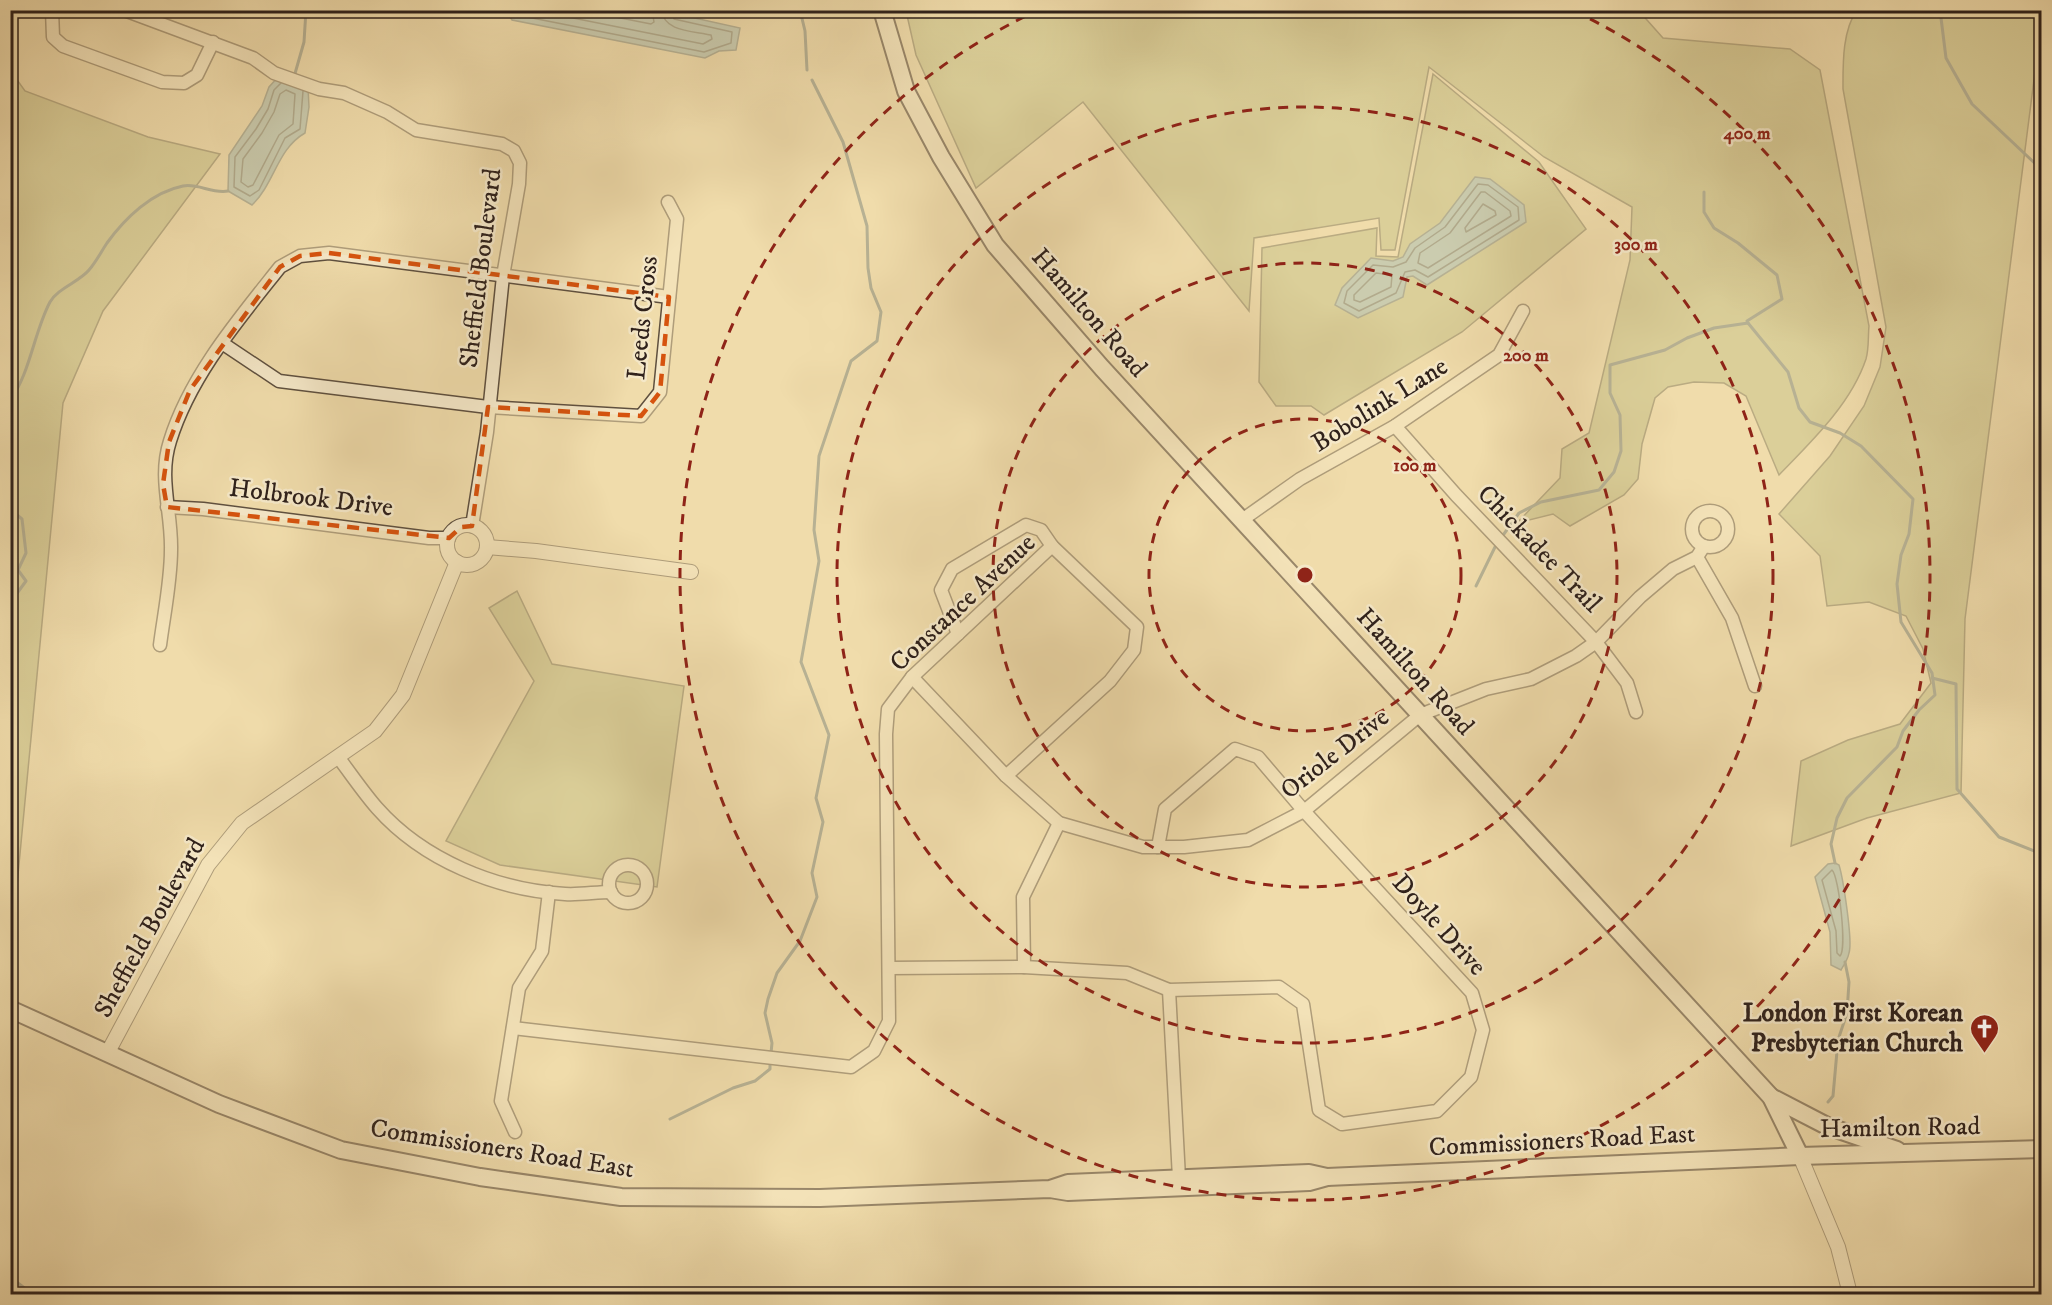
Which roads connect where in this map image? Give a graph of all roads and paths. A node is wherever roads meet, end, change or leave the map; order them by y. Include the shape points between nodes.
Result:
1 (52, 10) edge
2 (124, 10) edge
3 (882, 10) edge
4 (213, 42) junction
5 (668, 202) dead end
6 (503, 276) junction
7 (669, 297) junction
8 (1523, 311) dead end
9 (222, 344) junction
10 (488, 407) junction
11 (1395, 426) junction
12 (167, 507) junction
13 (1242, 520) junction
14 (472, 526) junction
15 (449, 538) junction
16 (1052, 546) junction
17 (1704, 546) dead end
18 (487, 547) junction
19 (1697, 557) junction
20 (457, 562) junction
21 (691, 572) dead end
22 (958, 634) junction
23 (1596, 642) junction
24 (160, 645) dead end
25 (912, 677) junction
26 (1755, 686) dead end
27 (1636, 712) dead end
28 (1420, 715) junction
29 (338, 757) junction
30 (1006, 776) junction
31 (1304, 811) junction
32 (1059, 823) junction
33 (1158, 847) junction
34 (549, 892) junction
35 (611, 892) dead end
36 (890, 968) junction
37 (1024, 968) junction
38 (1169, 990) junction
39 (10, 1009) edge
40 (513, 1028) junction
41 (108, 1052) junction
42 (1771, 1096) junction
43 (515, 1132) dead end
44 (2042, 1149) edge
45 (1906, 1153) junction
46 (1800, 1156) junction
47 (1327, 1177) junction
48 (1179, 1178) junction
49 (1050, 1189) junction
50 (1850, 1294) edge

1 - 4 street via 53,37 63,46 162,82 184,83 197,75
2 - 4 street
3 - 13 main road, Hamilton Road via 906,91 941,158 995,245
4 - 6 street, Sheffield Boulevard via 253,58 274,73 344,93 416,130 502,144 514,151 520,163 519,184
5 - 7 street, Leeds Cross via 677,219
6 - 7 street
6 - 9 street via 329,253 300,256 280,267
6 - 10 street, Sheffield Boulevard
7 - 10 street, Leeds Cross via 660,392 641,416
8 - 11 street, Bobolink Lane via 1499,355
9 - 10 street via 279,381
9 - 12 street via 190,390 169,442 164,484
10 - 14 street, Sheffield Boulevard
11 - 13 street, Bobolink Lane via 1300,479
11 - 23 street, Chickadee Trail
12 - 15 street, Holbrook Drive
12 - 24 street via 171,552
13 - 28 main road, Hamilton Road
14 - 15 street via 460,527
14 - 18 street via 481,532
15 - 20 street via 448,549
16 - 22 street, Constance Avenue
16 - 22 street via 1041,530 1026,525 952,569 940,590
16 - 30 street, Constance Avenue via 1137,627 1134,650 1110,681
17 - 19 street, Oriole Drive
18 - 20 street via 482,558 473,564
18 - 21 street
19 - 23 street, Oriole Drive via 1673,569
19 - 26 street via 1732,618
20 - 29 street, Sheffield Boulevard via 403,695 375,730
22 - 25 street, Constance Avenue
23 - 27 street, Chickadee Trail via 1627,682
23 - 28 street, Oriole Drive via 1531,679 1486,689
25 - 30 street, Oriole Drive
25 - 36 street, Constance Avenue via 888,709 886,734
28 - 31 street, Oriole Drive
28 - 42 main road, Hamilton Road
29 - 34 street via 376,807 420,846 476,875
29 - 41 street, Sheffield Boulevard via 242,823 210,861
30 - 32 street, Oriole Drive
31 - 33 street, Oriole Drive via 1248,840
31 - 33 street via 1258,757 1235,749 1165,809
31 - 38 street, Doyle Drive via 1472,993 1483,1030 1471,1077 1437,1111 1342,1124 1319,1110 1303,1004 1279,987
32 - 33 street, Oriole Drive via 1143,847
32 - 37 street via 1023,897
34 - 35 street
34 - 40 street via 542,951 519,988
36 - 37 street, Doyle Drive
36 - 40 street, Constance Avenue via 889,1021 874,1051 851,1067
37 - 38 street, Doyle Drive via 1127,973
38 - 48 street
39 - 41 main road, Commissioners Road East
40 - 43 street via 501,1101
41 - 49 main road, Commissioners Road East via 219,1104 341,1150 480,1177 621,1197 820,1198
42 - 45 main road via 1827,1126
42 - 46 main road, Hamilton Road
44 - 45 main road, Hamilton Road
45 - 46 main road, Hamilton Road
46 - 47 main road, Commissioners Road East
46 - 50 street via 1838,1247
47 - 48 main road, Commissioners Road East via 1309,1173
47 - 49 main road, Commissioners Road East via 1309,1182 1068,1192
48 - 49 main road, Commissioners Road East via 1068,1183

